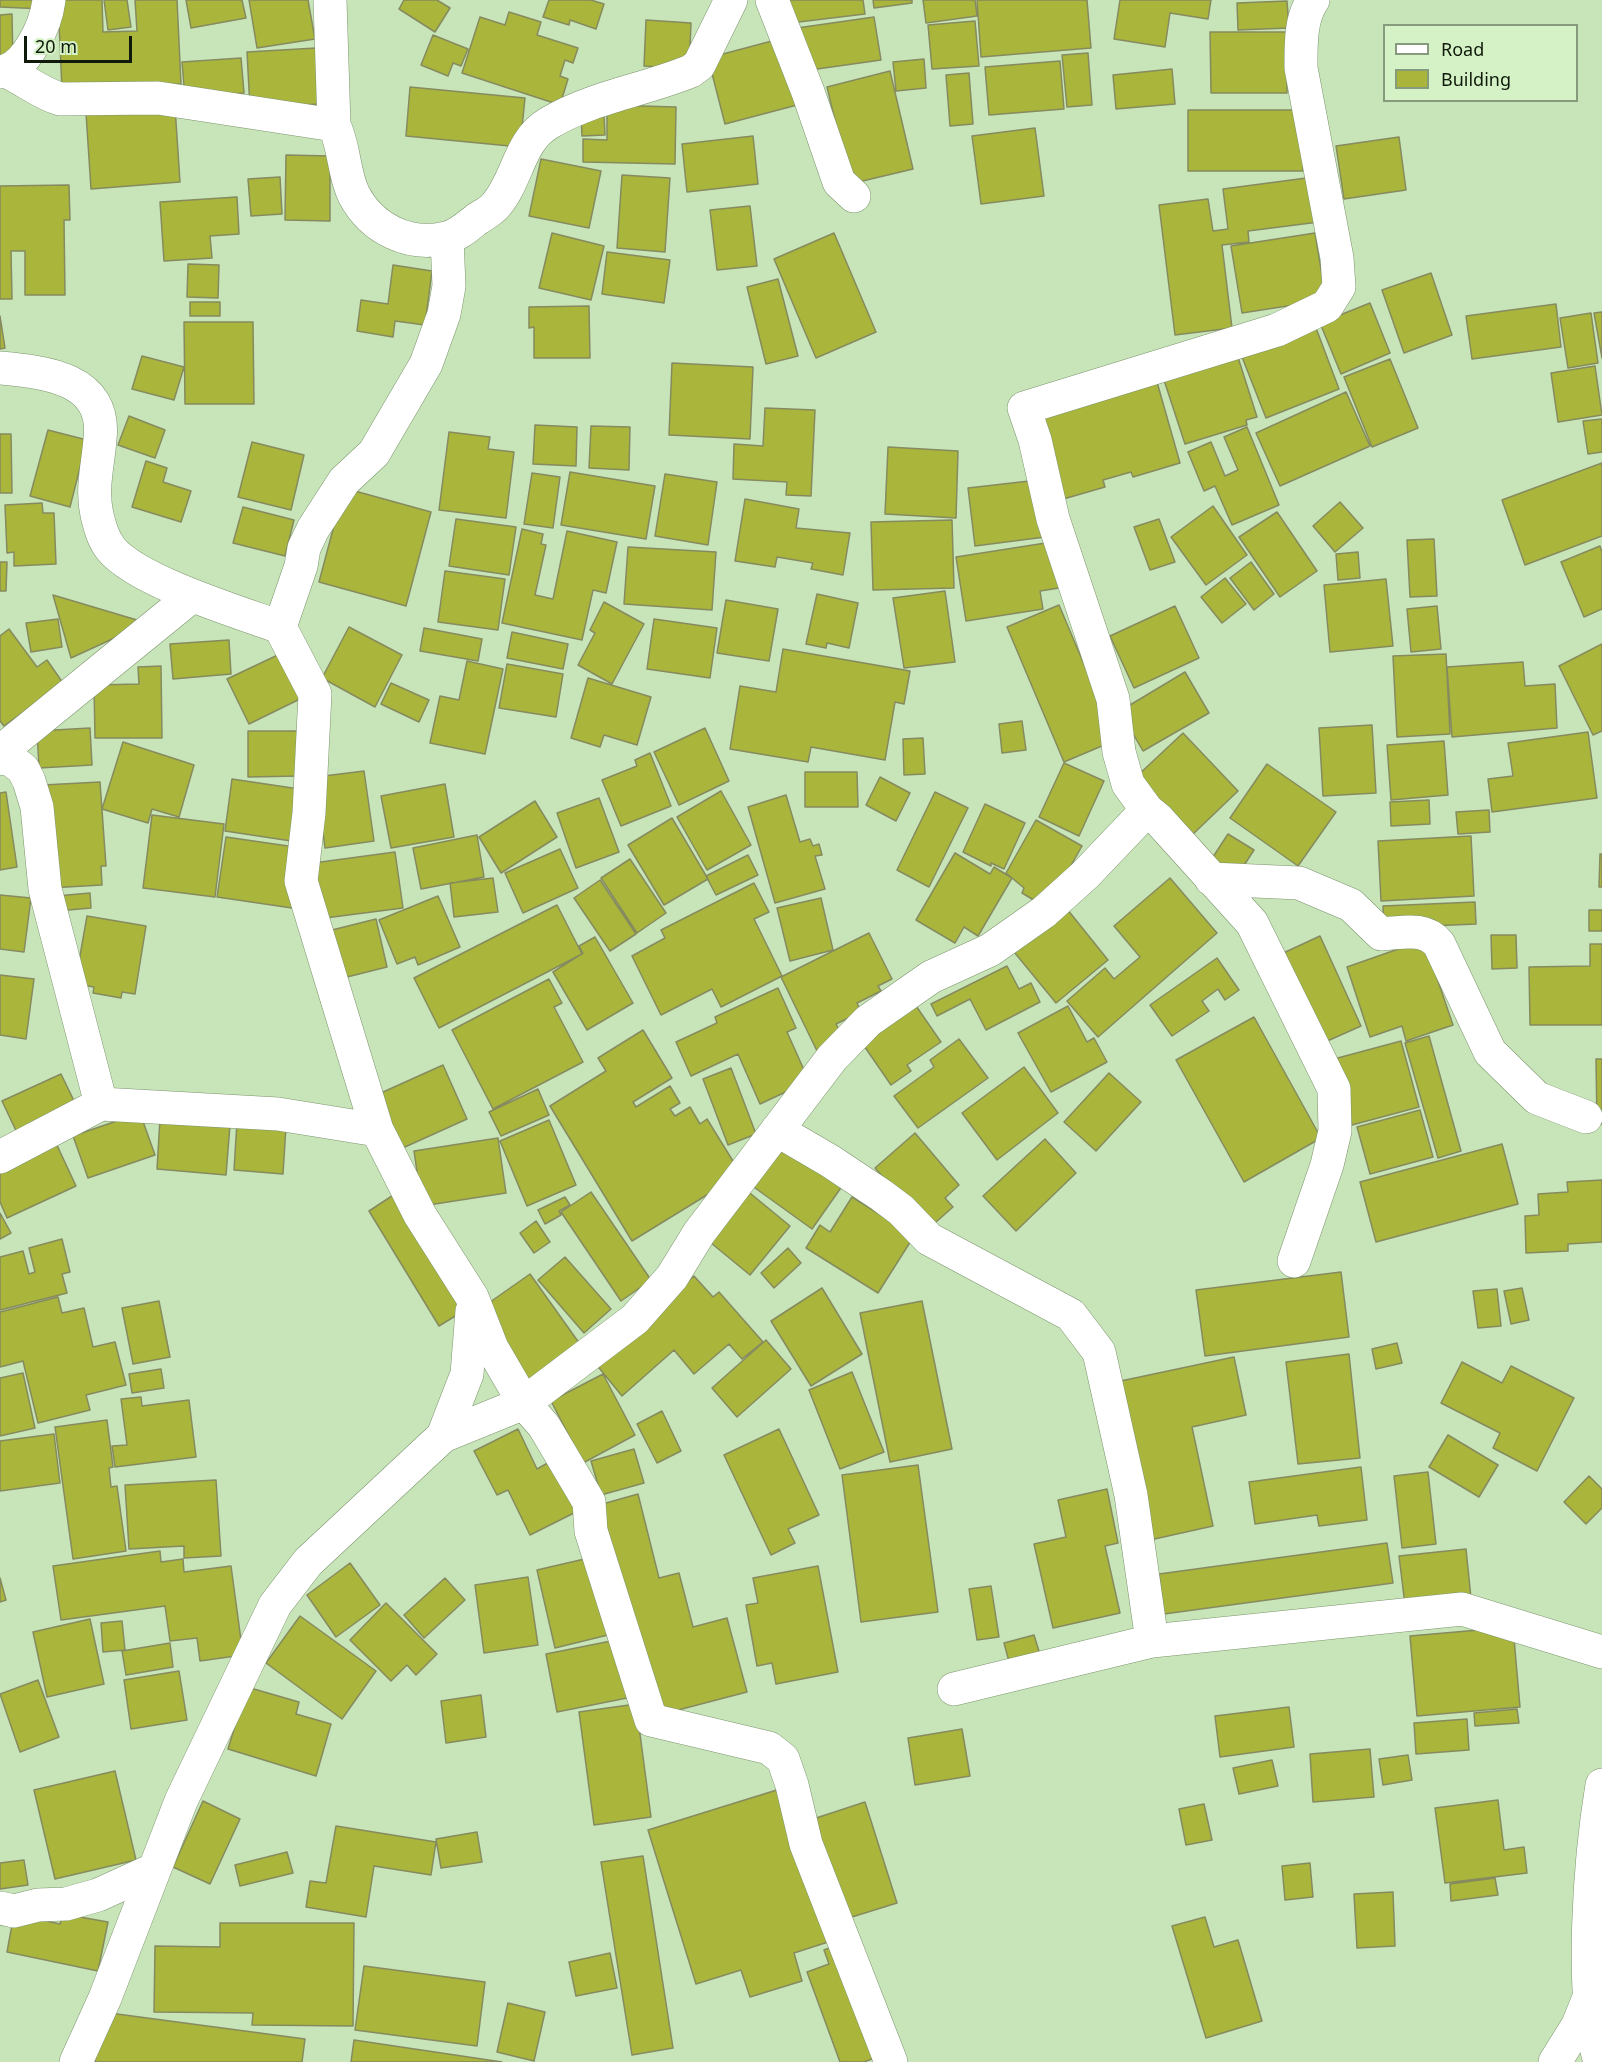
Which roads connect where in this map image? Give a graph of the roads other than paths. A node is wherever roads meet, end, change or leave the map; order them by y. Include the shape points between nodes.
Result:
1 (49, 0) edge
2 (330, 0) edge
3 (730, 0) edge
4 (771, 0) edge
5 (1313, 0) edge
6 (2, 72) edge
7 (334, 125) junction
8 (854, 196) dead end
9 (447, 238) junction
10 (0, 368) edge
11 (192, 596) junction
12 (279, 627) junction
13 (0, 752) edge
14 (0, 758) edge
15 (1147, 810) junction
16 (1211, 879) junction
17 (101, 1104) junction
18 (1586, 1117) dead end
19 (377, 1130) junction
20 (777, 1130) junction
21 (0, 1157) edge
22 (1294, 1261) dead end
23 (471, 1297) junction
24 (524, 1403) junction
25 (443, 1436) junction
26 (1152, 1641) junction
27 (1602, 1652) edge
28 (954, 1689) dead end
29 (1602, 1785) edge
30 (153, 1870) junction
31 (0, 1908) edge
32 (1590, 1995) junction
33 (1597, 2060) edge
34 (76, 2062) edge
35 (891, 2062) edge
36 (1555, 2062) edge

1 - 6 street via 47,17 37,38 18,65
2 - 7 street
3 - 9 street via 699,65 548,123 526,145 513,179 495,206
4 - 8 street via 839,182
5 - 15 street via 1307,9 1301,39 1301,68 1337,258 1339,287 1327,306 1277,330 1024,408 1053,519 1113,699 1119,752 1128,784
6 - 7 street via 60,99 158,98
7 - 9 street via 342,142 353,193 373,218 409,240
9 - 12 street via 444,314 426,364 374,453 344,481 313,529
10 - 11 street via 60,377 82,388 95,402 101,437 93,483 101,531 119,558
11 - 12 street
11 - 13 street
12 - 19 street via 315,694 301,881
14 - 17 street via 11,759 23,769 37,807 45,889
15 - 16 street
15 - 20 street via 1044,912 990,950 931,977 868,1021 832,1058
16 - 18 street via 1299,883 1352,905 1381,934 1423,932 1432,936 1490,1052 1537,1098
16 - 22 street via 1252,923 1334,1089 1335,1131
17 - 19 street via 278,1114
17 - 21 street
19 - 23 street via 420,1215
20 - 24 street via 699,1233 672,1277 635,1319
20 - 26 street via 881,1195 929,1239 1071,1315 1092,1342 1099,1352 1131,1495
23 - 24 street via 492,1348
23 - 25 street via 467,1374
24 - 25 street
24 - 35 street via 544,1426 589,1502 591,1531 651,1720 769,1748 783,1759 806,1844
25 - 30 street via 308,1562 275,1605
26 - 27 street via 1462,1609
26 - 28 street
29 - 32 street via 1593,1866
30 - 31 street via 98,1895 66,1904 14,1911
30 - 34 street via 105,1998
32 - 33 street
32 - 36 street via 1578,2025

